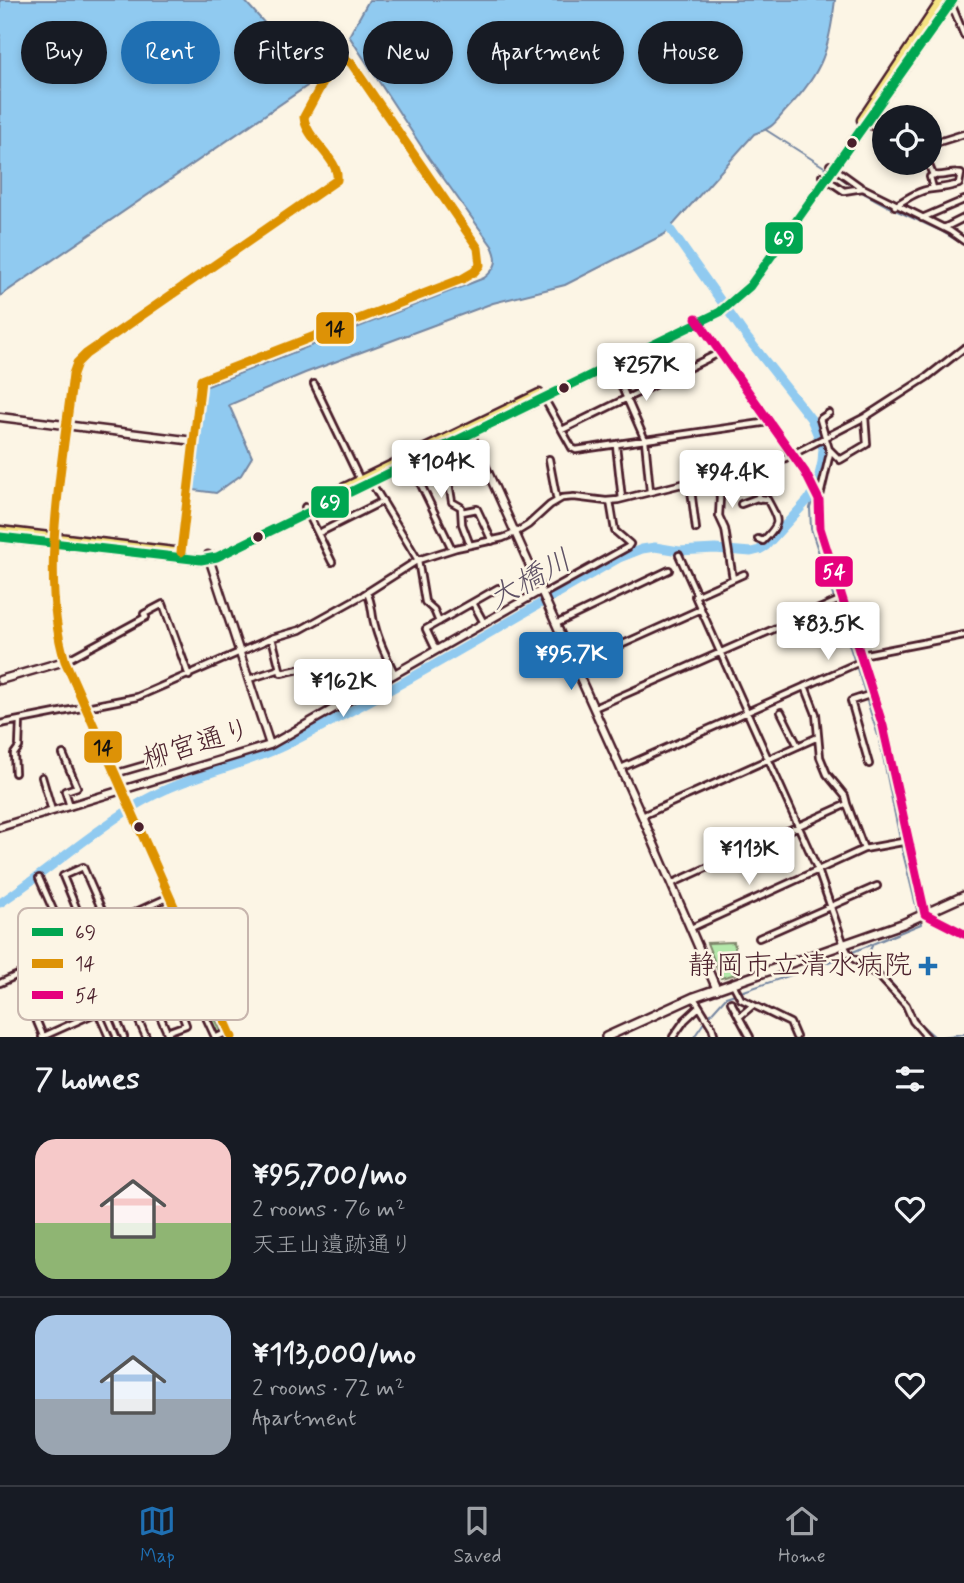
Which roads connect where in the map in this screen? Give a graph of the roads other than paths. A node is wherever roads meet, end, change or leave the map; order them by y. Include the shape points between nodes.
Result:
1 (948, 1) edge
2 (964, 35) edge
3 (865, 121) junction
4 (872, 126) edge
5 (964, 134) edge
6 (942, 141) edge
7 (829, 171) junction
8 (933, 175) joint
9 (862, 188) junction
10 (933, 188) junction
11 (964, 200) edge
12 (895, 206) junction
13 (921, 218) junction
14 (964, 218) edge
15 (944, 228) junction
16 (964, 241) edge
17 (697, 321) junction
18 (964, 348) edge
19 (719, 353) junction
20 (611, 362) junction
21 (314, 384) dead end
22 (543, 395) junction
23 (627, 398) junction
24 (829, 413) dead end
25 (0, 416) edge
26 (865, 417) junction
27 (770, 422) junction
28 (67, 425) junction
29 (469, 430) junction
30 (562, 430) junction
31 (826, 437) junction
32 (645, 440) junction
33 (194, 441) junction
34 (615, 444) junction
35 (435, 450) junction
36 (830, 450) junction
37 (793, 453) junction
38 (549, 459) dead end
39 (410, 462) junction
40 (755, 471) junction
41 (717, 477) junction
42 (360, 480) junction
43 (370, 481) junction
44 (690, 482) junction
45 (650, 491) junction
46 (818, 498) junction
47 (622, 499) junction
48 (758, 499) junction
49 (557, 500) junction
50 (383, 501) junction
51 (610, 501) junction
52 (741, 504) dead end
53 (306, 510) junction
54 (462, 512) junction
55 (696, 529) dead end
56 (0, 531) edge
57 (318, 533) junction
58 (515, 533) junction
59 (0, 537) edge
60 (758, 539) dead end
61 (54, 540) junction
62 (492, 541) junction
63 (470, 545) junction
64 (452, 549) junction
65 (181, 552) junction
66 (679, 555) dead end
67 (209, 557) junction
68 (418, 560) junction
69 (332, 562) dead end
70 (669, 570) dead end
71 (744, 574) dead end
72 (733, 579) junction
73 (498, 588) dead end
74 (367, 593) junction
75 (542, 594) junction
76 (697, 595) junction
77 (842, 599) junction
78 (472, 603) junction
79 (701, 609) junction
80 (439, 622) junction
81 (484, 623) junction
82 (556, 624) junction
83 (964, 635) edge
84 (272, 638) junction
85 (436, 650) junction
86 (239, 651) junction
87 (721, 653) junction
88 (861, 658) junction
89 (65, 661) junction
90 (574, 666) junction
91 (309, 667) dead end
92 (280, 669) junction
93 (395, 674) junction
94 (189, 676) junction
95 (249, 679) junction
96 (0, 680) edge
97 (804, 686) junction
98 (872, 694) junction
99 (85, 708) junction
100 (593, 708) junction
101 (748, 712) junction
102 (780, 712) dead end
103 (20, 719) junction
104 (0, 724) edge
105 (818, 737) junction
106 (271, 745) junction
107 (798, 747) junction
108 (62, 754) dead end
109 (769, 759) junction
110 (159, 761) dead end
111 (869, 764) dead end
112 (620, 768) junction
113 (15, 773) dead end
114 (114, 775) junction
115 (42, 777) dead end
116 (121, 790) junction
117 (848, 804) junction
118 (70, 806) junction
119 (52, 811) junction
120 (642, 816) junction
121 (0, 827) edge
122 (799, 827) junction
123 (908, 841) junction
124 (864, 849) junction
125 (818, 870) junction
126 (39, 878) dead end
127 (671, 884) junction
128 (877, 886) dead end
129 (964, 896) edge
130 (169, 897) junction
131 (831, 906) junction
132 (52, 908) edge
133 (76, 908) edge
134 (101, 908) edge
135 (144, 908) edge
136 (174, 908) edge
137 (925, 914) junction
138 (691, 928) junction
139 (964, 934) edge
140 (759, 938) dead end
141 (844, 945) junction
142 (18, 975) edge
143 (0, 983) edge
144 (733, 985) junction
145 (716, 990) junction
146 (694, 997) junction
147 (731, 1002) dead end
148 (752, 1006) junction
149 (699, 1007) junction
150 (740, 1017) junction
151 (36, 1020) edge
152 (79, 1020) edge
153 (101, 1020) edge
154 (117, 1020) edge
155 (138, 1020) edge
156 (184, 1020) edge
157 (208, 1020) edge
158 (231, 1034) edge
159 (168, 1035) edge
160 (42, 1037) edge
161 (109, 1037) edge
162 (124, 1037) edge
163 (146, 1037) edge
164 (216, 1037) edge
165 (606, 1037) edge
166 (673, 1037) edge
167 (715, 1037) edge
168 (750, 1037) edge
169 (796, 1037) edge
170 (927, 1037) edge

1 - 2 street
1 - 3 highway
3 - 4 street
3 - 7 highway
5 - 6 street
7 - 9 street
7 - 9 street via 844,191
7 - 17 highway via 732,300
8 - 10 street
8 - 10 street via 961,174 959,184
9 - 12 street
10 - 12 street
11 - 13 street
12 - 13 street
13 - 15 street
14 - 15 street
15 - 16 street
17 - 19 street
17 - 20 highway
18 - 26 street
19 - 23 street
19 - 27 street
20 - 22 highway
20 - 23 street
21 - 42 street
22 - 29 highway
22 - 30 street
23 - 30 street
23 - 32 street
24 - 31 street via 820,419
25 - 28 street
26 - 31 street
26 - 36 street via 867,444 840,460
27 - 32 street
27 - 37 street
28 - 33 street
28 - 33 street via 73,373 86,354 337,180 337,171 308,131 304,117 335,60 344,58 471,237 480,252 480,265 462,279 205,377 199,386
28 - 61 street
29 - 35 highway
29 - 42 highway
29 - 58 street
30 - 34 street via 576,450
31 - 36 street
31 - 37 street
32 - 34 street
32 - 45 street
33 - 65 street
34 - 47 street
35 - 39 highway
35 - 54 street via 452,502
36 - 46 street
37 - 40 street
37 - 46 street
38 - 49 street
39 - 43 highway
39 - 64 street
40 - 41 street
40 - 48 street
41 - 44 street
41 - 72 street via 719,516
42 - 53 highway
43 - 50 street
43 - 53 highway
44 - 45 street
44 - 55 street
45 - 47 street
46 - 77 street via 820,528
47 - 51 street
48 - 52 street
48 - 60 street via 767,499 778,524 763,541
49 - 51 street
49 - 58 street
50 - 57 street
50 - 68 street
51 - 75 street via 615,530 628,547
53 - 57 street
53 - 67 highway
54 - 62 street via 477,509
54 - 63 street
56 - 61 highway
57 - 69 street
58 - 62 street
58 - 75 street
59 - 61 highway
61 - 65 highway
61 - 67 highway via 201,560
61 - 89 street via 55,616
62 - 63 street
63 - 64 street
64 - 68 street
65 - 67 highway
66 - 76 street
67 - 86 street
68 - 74 street
68 - 80 street via 425,602
70 - 82 street
71 - 72 street
72 - 76 street
73 - 78 street
74 - 84 street via 300,630
74 - 93 street via 373,622
75 - 81 street, 柳宮通り
75 - 82 street
76 - 79 street
77 - 87 street
77 - 88 street
78 - 80 street
78 - 81 street
79 - 87 street
79 - 90 street
80 - 85 street via 426,629
81 - 85 street, 柳宮通り
82 - 90 street
83 - 88 street
84 - 86 street
84 - 92 street
85 - 93 street, 柳宮通り
86 - 94 street
86 - 95 street
87 - 100 street
87 - 101 street
88 - 97 street
88 - 98 street
89 - 94 street via 163,604
89 - 96 street
89 - 99 street
90 - 100 street
91 - 92 street via 281,673
92 - 95 street
93 - 106 street, 柳宮通り
94 - 99 street via 138,697
95 - 106 street
97 - 101 street
97 - 105 street via 816,714
98 - 111 street via 851,701
98 - 123 street
99 - 103 street
99 - 114 street
100 - 112 street
101 - 109 street
101 - 112 street
102 - 107 street
103 - 104 street
103 - 113 street
105 - 107 street
105 - 117 street via 827,775
106 - 116 street, 柳宮通り
107 - 109 street
108 - 118 street via 77,787 65,792
109 - 120 street
109 - 122 street
110 - 114 street
112 - 120 street
114 - 116 street
115 - 119 street
116 - 118 street, 柳宮通り
116 - 130 street
117 - 122 street
117 - 124 street
118 - 119 street, 柳宮通り
119 - 121 street, 柳宮通り
120 - 127 street
122 - 125 street
122 - 127 street
123 - 124 street
123 - 137 street
124 - 125 street
125 - 131 street
125 - 138 street
126 - 132 street
127 - 138 street
128 - 131 street
129 - 137 main road
130 - 135 street
130 - 136 street
131 - 140 street
131 - 141 street
133 - 134 street via 63,876 83,867
137 - 139 street
137 - 141 main road
138 - 145 street
141 - 144 main road
141 - 170 street via 850,956 890,987
142 - 143 street
144 - 145 main road
144 - 148 street
145 - 146 main road
146 - 149 street
146 - 165 main road
147 - 150 street
148 - 150 street
148 - 169 street via 790,1023
149 - 166 street
149 - 167 street
150 - 168 street
151 - 160 street
152 - 160 street
153 - 161 street
154 - 162 street
155 - 163 street
156 - 159 street via 186,1025
157 - 164 street
158 - 164 street

